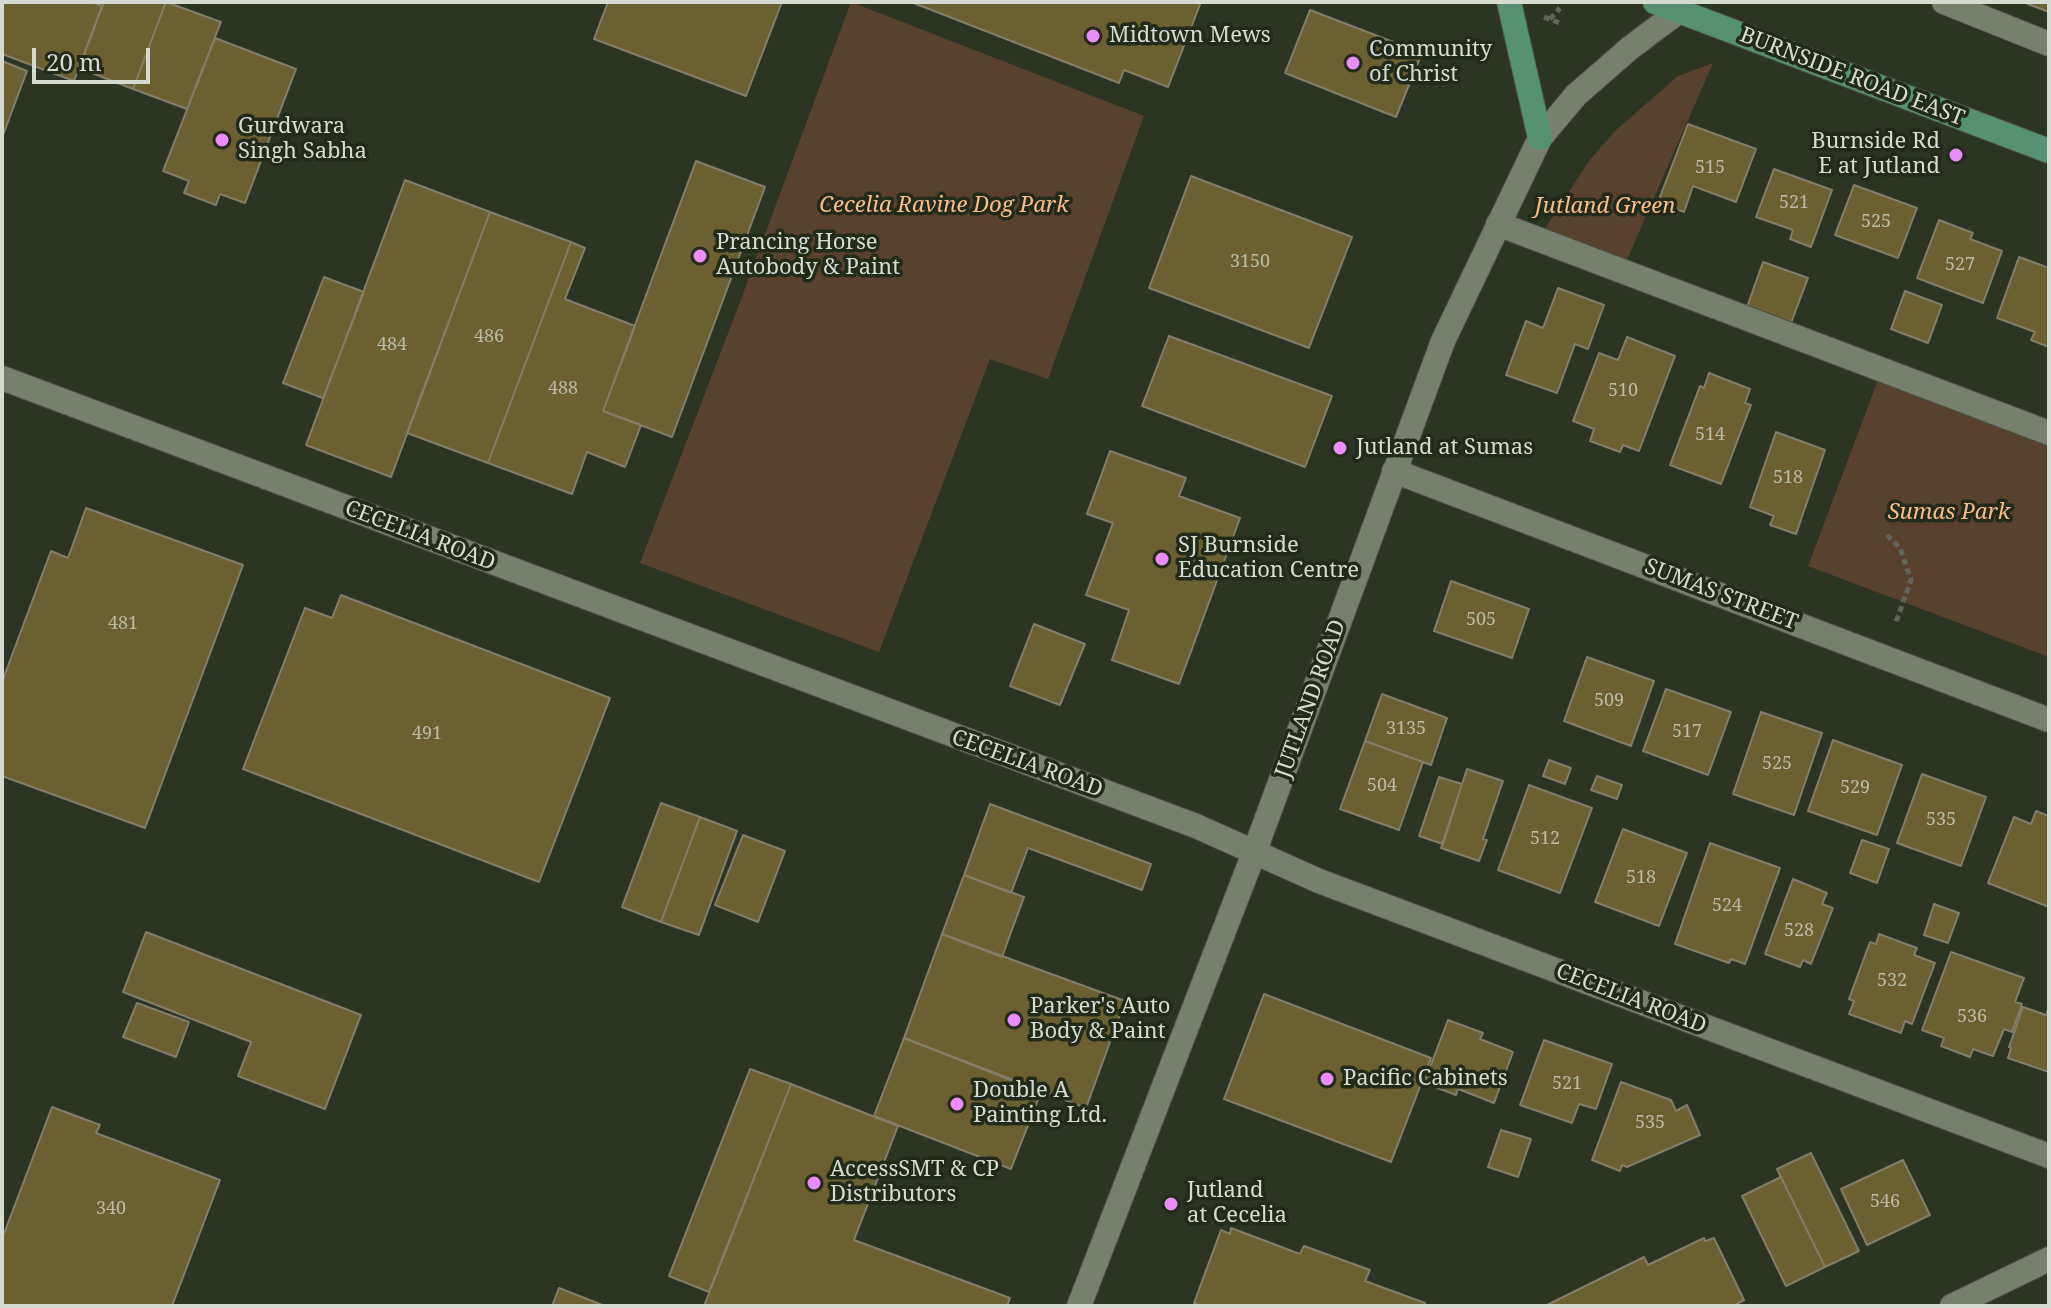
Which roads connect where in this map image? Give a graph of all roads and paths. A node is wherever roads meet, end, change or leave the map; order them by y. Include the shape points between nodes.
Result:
1 (1509, 2) edge
2 (1655, 2) edge
3 (1944, 2) edge
4 (1683, 7) edge
5 (1560, 8) dead end
6 (1550, 19) dead end
7 (2049, 44) edge
8 (1540, 138) junction
9 (2049, 151) edge
10 (1498, 224) junction
11 (2, 378) edge
12 (2049, 433) edge
13 (1394, 471) junction
14 (1887, 535) dead end
15 (1895, 625) dead end
16 (2049, 720) edge
17 (1254, 853) junction
18 (2049, 1156) edge
19 (2049, 1259) edge
20 (1079, 1306) edge
21 (1952, 1306) edge

1 - 8 main road
2 - 4 main road, BURNSIDE ROAD EAST
3 - 7 street
4 - 8 street, JUTLAND ROAD via 1576,95
4 - 9 main road, BURNSIDE ROAD EAST
5 - 6 path
8 - 10 street, JUTLAND ROAD
10 - 12 street
10 - 13 street, JUTLAND ROAD via 1443,341
11 - 17 street, CECELIA ROAD via 1196,826
13 - 16 street, SUMAS STREET
13 - 17 street, JUTLAND ROAD
14 - 15 path via 1900,548 1911,580
17 - 18 street, CECELIA ROAD
17 - 20 street, JUTLAND ROAD
19 - 21 street

